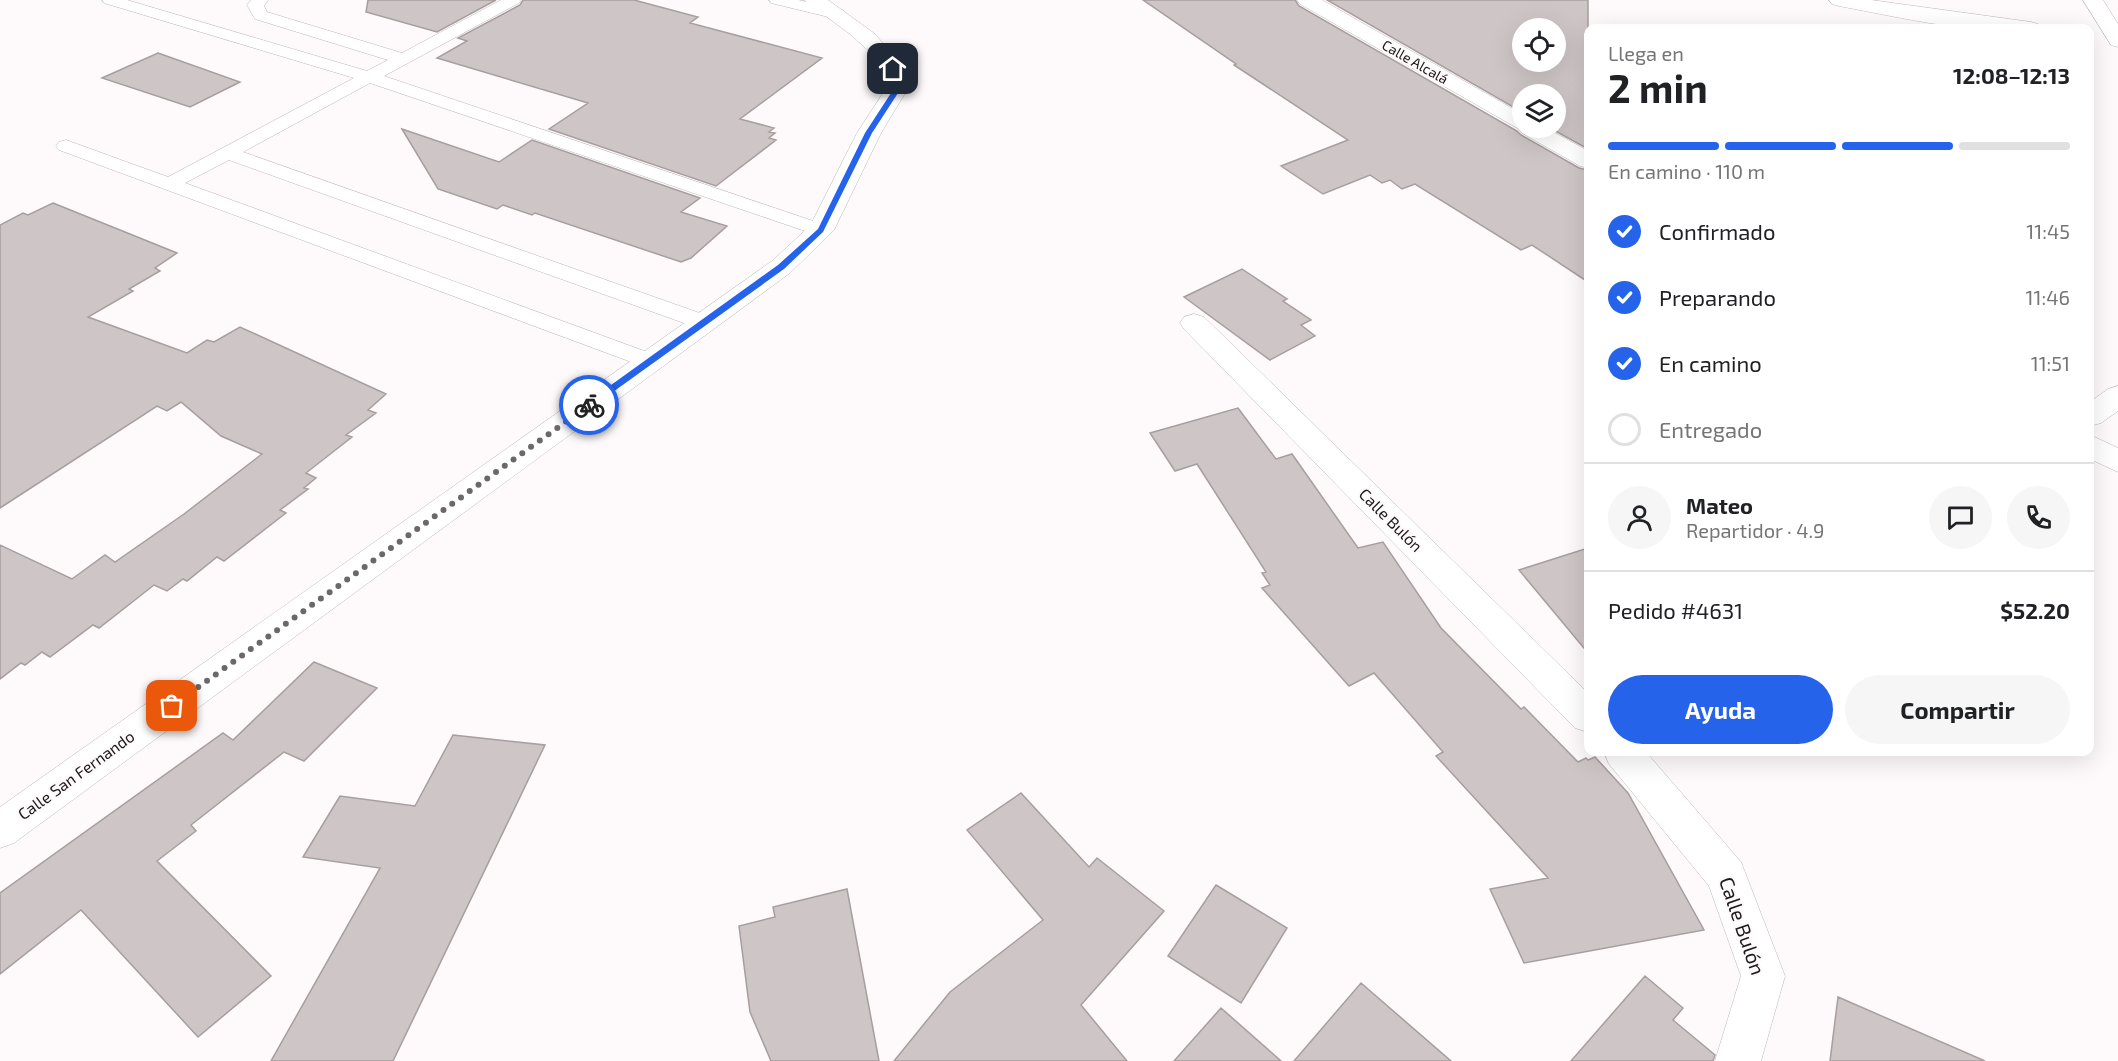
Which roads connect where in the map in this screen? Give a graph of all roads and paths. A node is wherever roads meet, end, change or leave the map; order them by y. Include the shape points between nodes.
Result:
1 (110, 0) edge
2 (260, 0) edge
3 (513, 0) edge
4 (777, 0) edge
5 (814, 0) edge
6 (1307, 0) edge
7 (1839, 0) edge
8 (2093, 0) edge
9 (837, 15) junction
10 (1998, 24) edge
11 (2094, 37) edge
12 (2118, 40) edge
13 (404, 59) junction
14 (369, 77) junction
15 (1512, 117) edge
16 (1548, 138) edge
17 (66, 146) dead end
18 (228, 153) junction
19 (1584, 159) edge
20 (169, 184) junction
21 (821, 230) junction
22 (703, 322) junction
23 (1194, 323) dead end
24 (650, 361) junction
25 (2118, 396) edge
26 (2094, 413) edge
27 (2094, 448) edge
28 (2118, 461) edge
29 (1584, 713) edge
30 (1626, 756) edge
31 (0, 830) edge
32 (1738, 1061) edge

1 - 14 lane
2 - 13 lane via 255,5 261,15
3 - 13 lane
4 - 9 lane
5 - 9 street, Calle San Fernando
6 - 15 street, Calle Alcalá
7 - 10 street
8 - 12 street
9 - 21 street, Calle San Fernando via 881,53 893,69 896,90 869,133
11 - 12 street
13 - 14 lane
14 - 18 lane
14 - 21 lane
16 - 19 street
17 - 20 lane
18 - 20 lane
18 - 22 lane
20 - 24 lane
21 - 22 street, Calle San Fernando via 781,267
22 - 24 street, Calle San Fernando
23 - 29 street, Calle Bulón
24 - 31 street, Calle San Fernando
25 - 26 street
27 - 28 street
30 - 32 street, Calle Bulón via 1726,874 1763,976

